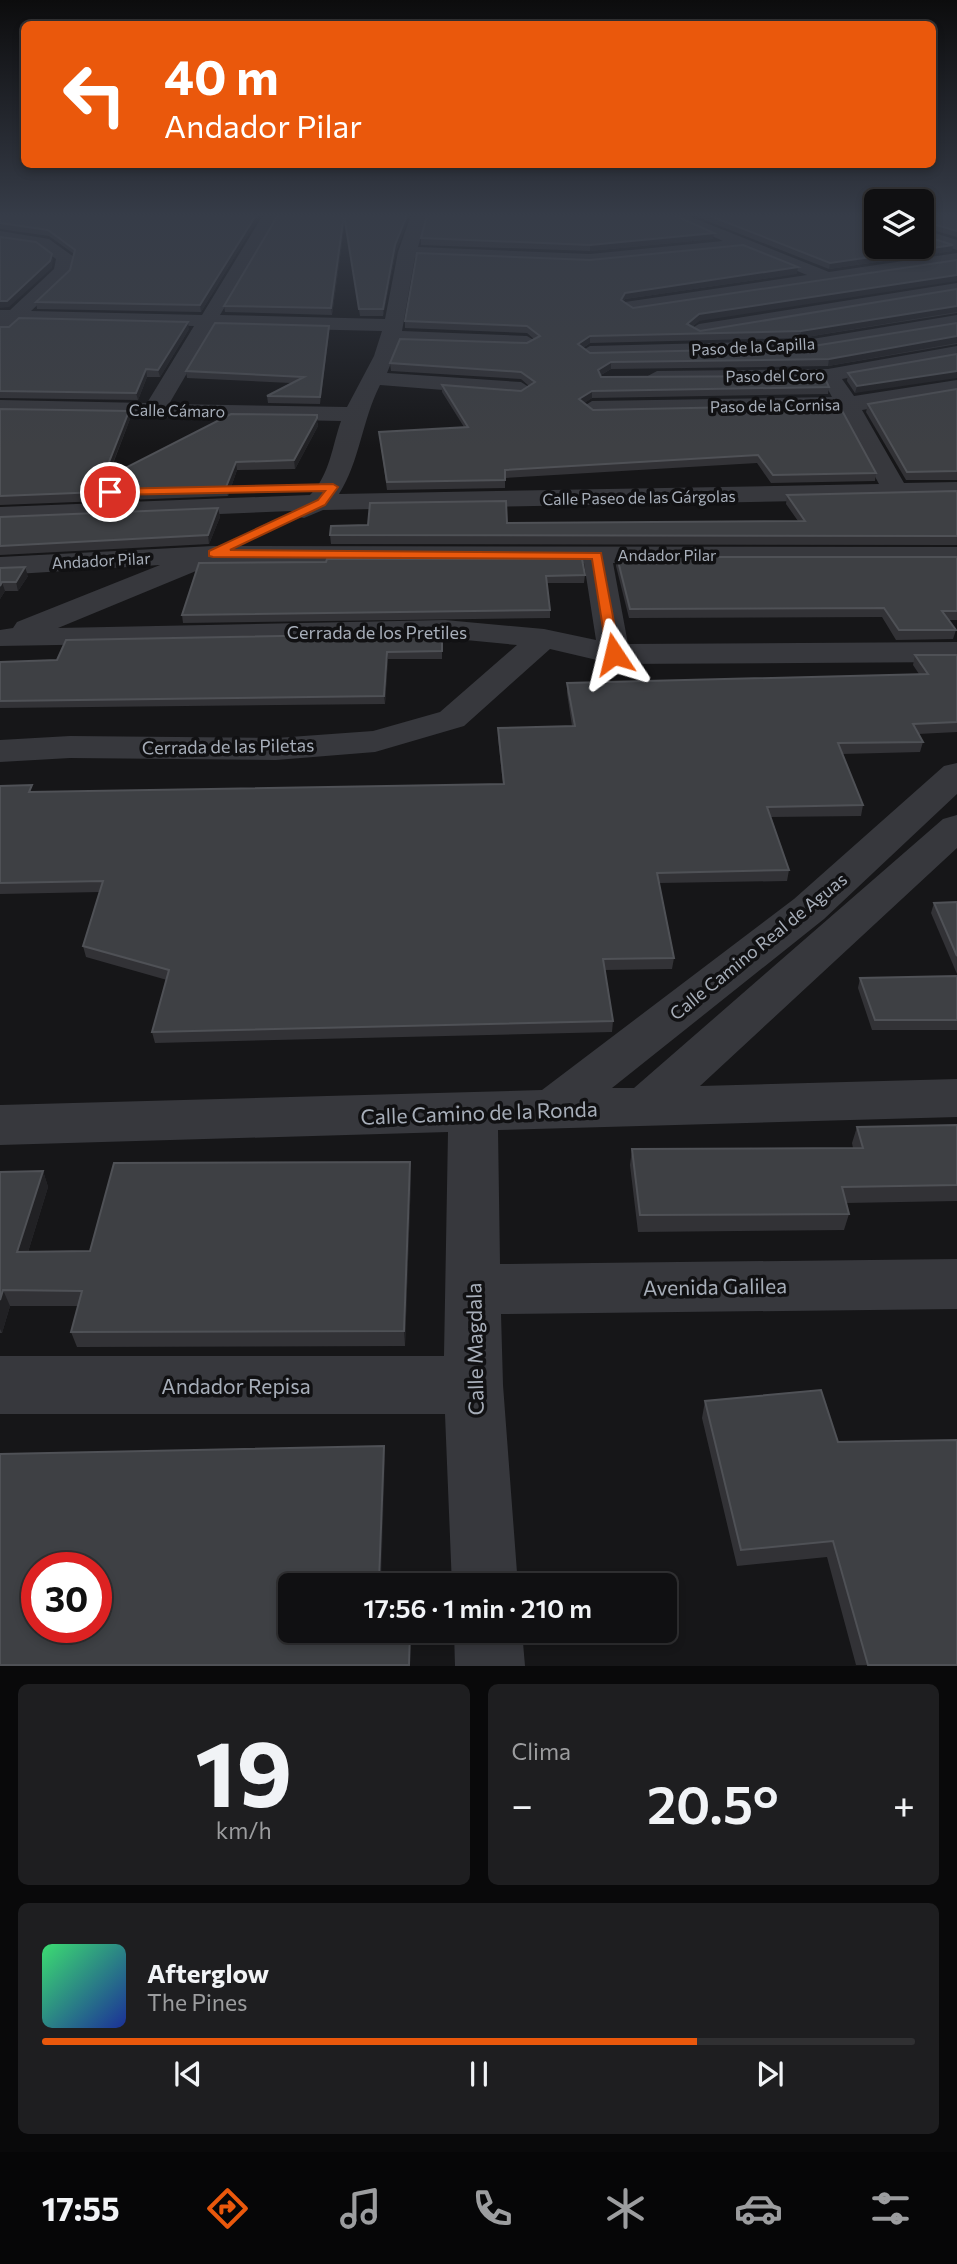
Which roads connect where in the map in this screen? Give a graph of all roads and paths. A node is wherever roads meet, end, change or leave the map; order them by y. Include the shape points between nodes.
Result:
1 (38, 293) edge
2 (224, 293) edge
3 (399, 293) edge
4 (722, 293) edge
5 (876, 293) edge
6 (926, 293) edge
7 (892, 298) junction
8 (632, 306) edge
9 (761, 320) junction
10 (5, 321) edge
11 (957, 321) edge
12 (206, 323) junction
13 (391, 331) junction
14 (666, 335) edge
15 (527, 342) edge
16 (800, 347) junction
17 (590, 352) edge
18 (957, 352) edge
19 (828, 375) junction
20 (633, 377) edge
21 (373, 379) junction
22 (957, 387) edge
23 (521, 389) edge
24 (957, 400) edge
25 (856, 404) junction
26 (0, 407) edge
27 (592, 408) edge
28 (154, 410) junction
29 (355, 414) junction
30 (957, 474) edge
31 (892, 484) junction
32 (957, 491) edge
33 (327, 495) junction
34 (0, 497) edge
35 (0, 515) edge
36 (753, 524) junction
37 (213, 554) junction
38 (597, 555) junction
39 (957, 555) edge
40 (0, 566) edge
41 (544, 638) junction
42 (3, 640) edge
43 (957, 652) edge
44 (614, 654) junction
45 (0, 751) edge
46 (957, 774) edge
47 (957, 827) edge
48 (957, 1098) edge
49 (645, 1107) junction
50 (551, 1110) junction
51 (473, 1112) junction
52 (0, 1125) edge
53 (957, 1284) edge
54 (473, 1289) junction
55 (0, 1385) edge
56 (472, 1385) junction
57 (484, 1573) edge
58 (489, 1643) edge
59 (490, 1665) edge

1 - 10 street
2 - 12 street
3 - 13 street
4 - 8 street
5 - 7 street
6 - 7 street
7 - 9 street
7 - 11 street
9 - 14 street
9 - 16 street
10 - 12 street
11 - 16 street, Paso de la Capilla
12 - 13 street
12 - 28 street
13 - 15 street
13 - 21 street
16 - 17 street, Paso de la Capilla
16 - 19 street
18 - 19 street, Paso del Coro
19 - 20 street, Paso del Coro
19 - 25 street
21 - 23 street
21 - 29 street
22 - 25 street, Paso de la Cornisa
24 - 25 street
25 - 27 street, Paso de la Cornisa
25 - 31 street
26 - 28 street, Calle Cámaro
28 - 29 street, Calle Cámaro
29 - 33 street
30 - 31 street, Calle Paseo de las Gárgolas
31 - 32 street, Calle Paseo de las Gárgolas
31 - 33 street, Calle Paseo de las Gárgolas
31 - 36 street, Calle Paseo de las Gárgolas
33 - 34 street
33 - 35 street
33 - 36 street, Calle Paseo de las Gárgolas
33 - 37 street
36 - 38 street, Andador Pilar
36 - 39 street, Andador Pilar
37 - 38 street, Andador Pilar
37 - 40 street, Andador Pilar
37 - 42 street
38 - 44 street
41 - 42 street, Cerrada de los Pretiles via 445,629
41 - 44 street, Cerrada de los Pretiles
41 - 45 street, Cerrada de las Piletas via 452,719 375,741 301,747
43 - 44 street, Cerrada de los Pretiles
46 - 50 street, Calle Camino Real de Aguas via 809,909
47 - 49 street
48 - 49 street, Calle Camino de la Ronda
49 - 50 street, Calle Camino de la Ronda
50 - 51 street, Calle Camino de la Ronda
51 - 52 street, Calle Camino de la Ronda
51 - 54 street, Calle Magdala
53 - 54 street, Avenida Galilea
54 - 56 street, Calle Magdala
55 - 56 street, Andador Repisa
56 - 57 street, Calle Magdala
58 - 59 street

